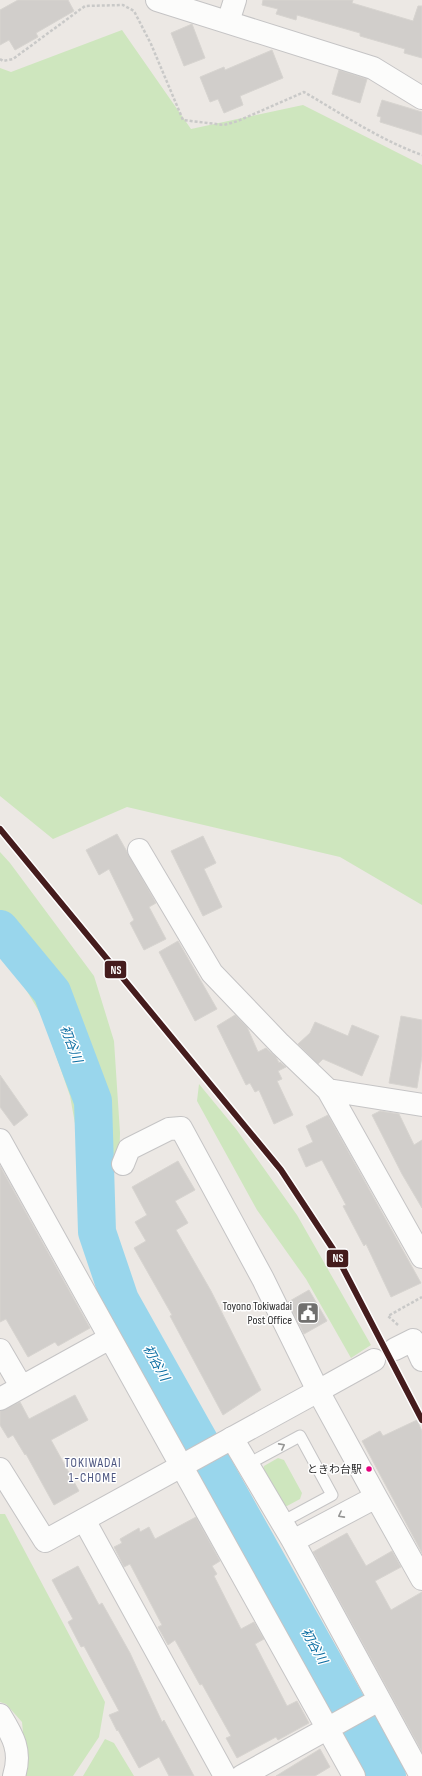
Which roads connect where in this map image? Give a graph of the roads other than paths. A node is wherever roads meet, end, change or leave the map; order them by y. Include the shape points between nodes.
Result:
1 (157, 0) edge
2 (235, 0) edge
3 (228, 22) junction
4 (422, 98) edge
5 (139, 850) dead end
6 (328, 1090) junction
7 (422, 1105) edge
8 (0, 1140) edge
9 (123, 1164) dead end
10 (422, 1256) edge
11 (110, 1338) junction
12 (404, 1344) road end
13 (0, 1350) edge
14 (374, 1360) dead end
15 (422, 1360) edge
16 (22, 1386) junction
17 (318, 1390) junction
18 (0, 1399) edge
19 (232, 1438) junction
20 (248, 1464) junction
21 (182, 1465) junction
22 (0, 1469) edge
23 (376, 1497) junction
24 (84, 1520) junction
25 (282, 1522) junction
26 (293, 1541) junction
27 (422, 1578) edge
28 (379, 1700) junction
29 (0, 1715) edge
30 (328, 1728) junction
31 (14, 1776) edge
32 (226, 1776) edge
33 (242, 1776) edge
34 (354, 1776) edge
35 (421, 1776) edge

1 - 3 street
2 - 3 street
3 - 4 street via 373,68
5 - 6 street via 212,973
6 - 7 street
6 - 10 street
8 - 11 street
9 - 17 street via 130,1149 169,1129 180,1128 263,1279
11 - 16 street
11 - 21 street
12 - 15 street
13 - 16 street
14 - 17 street
16 - 18 street
17 - 19 street
17 - 23 street
19 - 20 street
19 - 21 street
20 - 25 street
20 -> 25 lane via 300,1436 332,1496
21 - 24 street
21 - 30 street
22 - 24 street via 45,1541
23 -> 26 street
23 - 27 street
24 - 32 street
25 - 26 street
26 - 28 street
28 - 30 street
28 - 35 street
29 - 31 street via 17,1749
30 - 33 street
30 - 34 street

